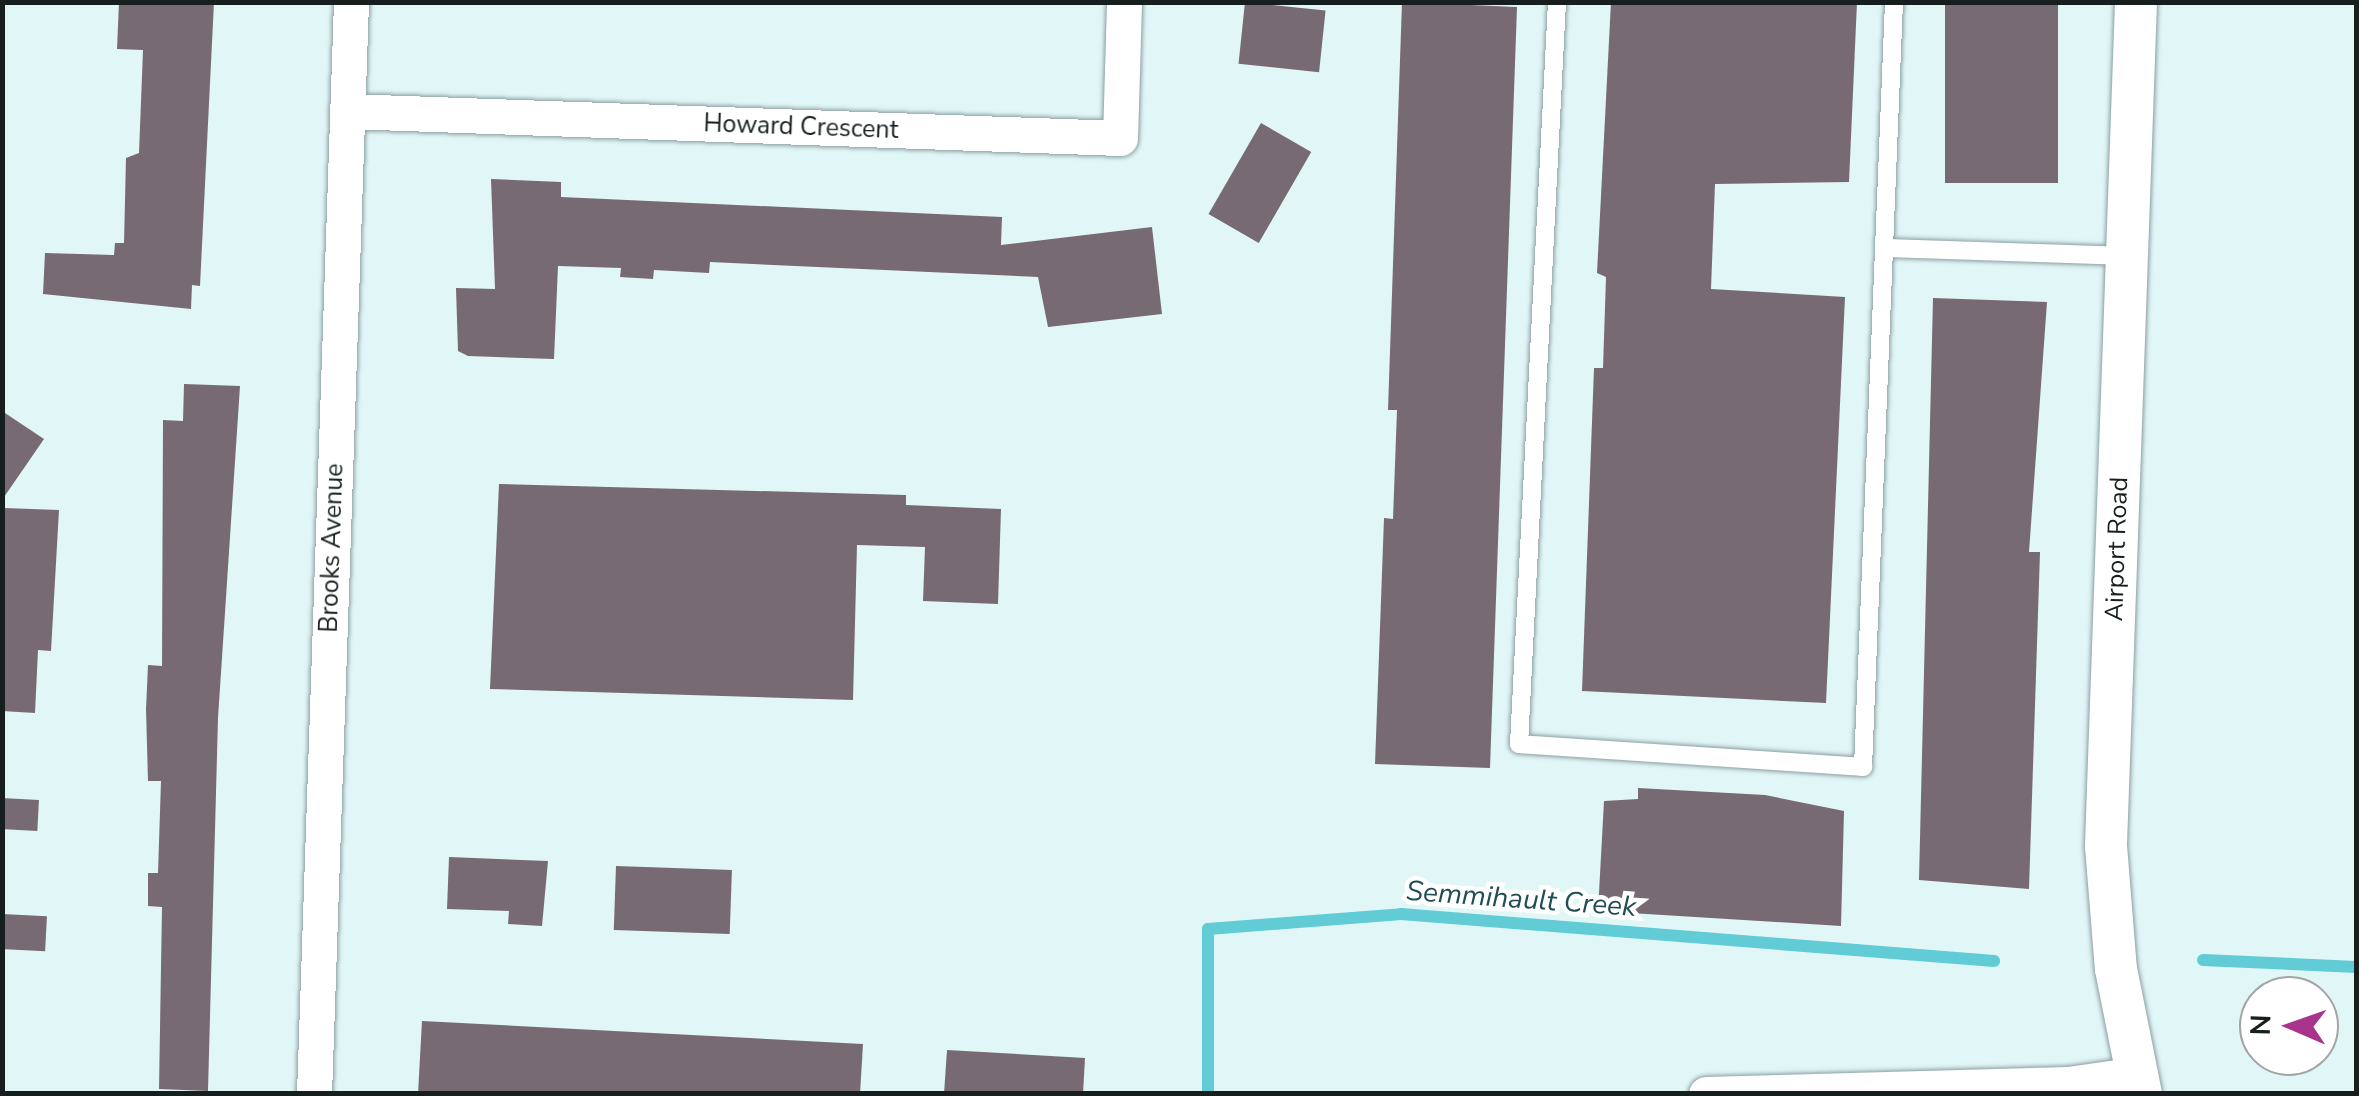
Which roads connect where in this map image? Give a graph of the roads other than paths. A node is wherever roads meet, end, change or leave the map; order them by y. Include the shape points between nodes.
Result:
1 (350, 2) edge
2 (1124, 2) edge
3 (1557, 2) edge
4 (1894, 2) edge
5 (2136, 2) edge
6 (347, 111) junction
7 (1888, 248) junction
8 (2128, 256) junction
9 (2139, 1084) edge
10 (314, 1094) edge
11 (1706, 1094) edge

1 - 6 street, Brooks Avenue
2 - 6 street, Howard Crescent via 1120,138
3 - 7 lane via 1519,744 1864,767
4 - 7 lane
5 - 8 street, Airport Road
6 - 10 street, Brooks Avenue
7 - 8 lane
8 - 9 street, Airport Road via 2106,846 2113,950
9 - 11 street

